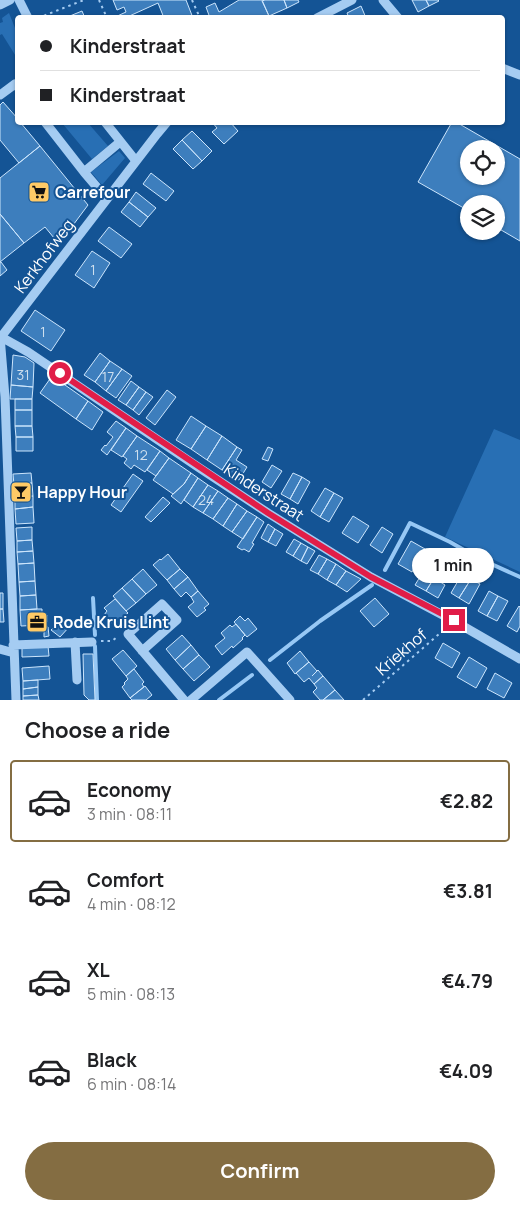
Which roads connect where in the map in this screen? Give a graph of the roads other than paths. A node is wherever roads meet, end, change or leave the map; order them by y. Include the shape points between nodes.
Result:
1 (10, 0) edge
2 (19, 0) edge
3 (352, 0) edge
4 (383, 0) edge
5 (0, 5) edge
6 (26, 15) edge
7 (323, 15) edge
8 (396, 15) edge
9 (505, 69) edge
10 (520, 75) edge
11 (15, 87) edge
12 (0, 95) edge
13 (47, 125) edge
14 (107, 125) edge
15 (165, 125) edge
16 (120, 142) junction
17 (136, 161) junction
18 (84, 172) junction
19 (107, 199) junction
20 (0, 337) edge
21 (4, 509) edge
22 (75, 642) junction
23 (92, 642) road end
24 (0, 649) edge
25 (13, 649) junction
26 (142, 651) junction
27 (520, 659) edge
28 (77, 680) dead end
29 (16, 700) edge
30 (184, 700) edge
31 (191, 700) edge
32 (290, 700) edge

1 - 5 street
2 - 6 street
3 - 7 street
4 - 8 street
9 - 10 street
11 - 12 street
13 - 18 street
14 - 16 street
15 - 17 street, Kerkhofweg
16 - 17 street
16 - 18 street
17 - 19 street, Kerkhofweg
18 - 19 street
19 - 20 street, Kerkhofweg
20 - 21 street via 4,397
20 - 27 street, Kinderstraat via 28,352 268,513 371,577
21 - 25 street
22 - 23 street
22 - 25 street
22 - 28 street
24 - 25 street
25 - 29 street
26 - 26 street via 128,634 162,604 177,620
26 - 30 street
31 - 32 street via 247,652

